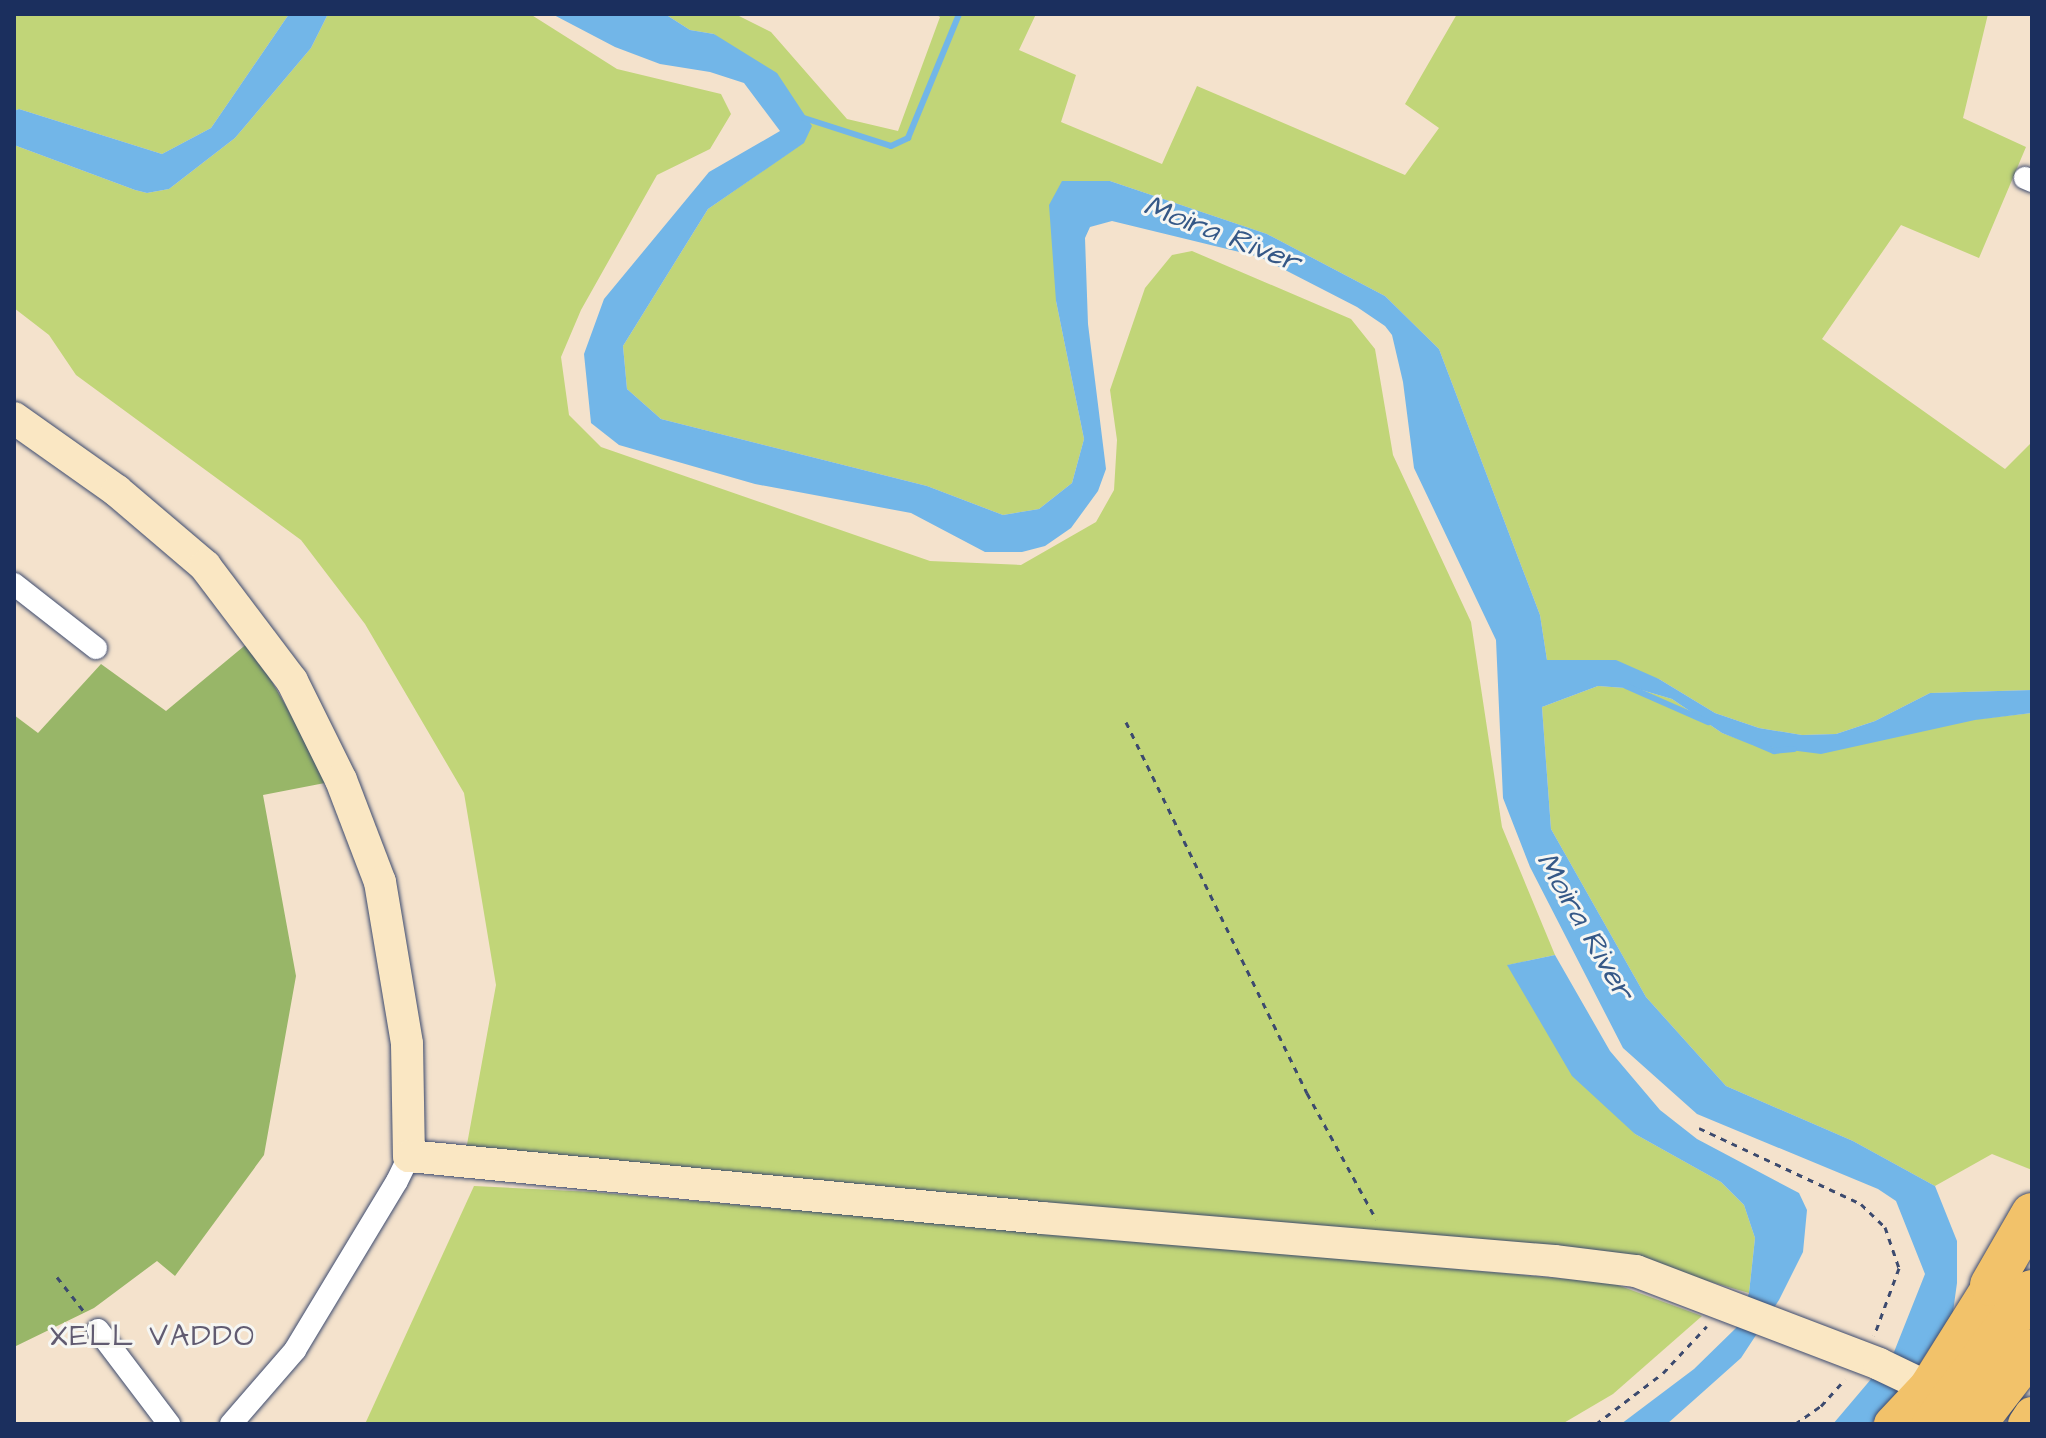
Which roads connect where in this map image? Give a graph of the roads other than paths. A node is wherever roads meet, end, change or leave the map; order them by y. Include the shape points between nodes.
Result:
1 (14, 418) edge
2 (14, 584) edge
3 (96, 648) dead end
4 (409, 1156) junction
5 (2032, 1214) edge
6 (1991, 1285) joint
7 (2032, 1291) edge
8 (98, 1330) road end
9 (2032, 1350) edge
10 (1924, 1396) edge
11 (2032, 1415) edge
12 (169, 1424) edge
13 (231, 1424) edge
14 (1892, 1424) edge
15 (1975, 1424) edge
16 (2026, 1424) edge

1 - 4 street via 117,491 205,566 292,681 341,780 380,882 407,1044
2 - 3 street
4 - 10 street via 1636,1271 1871,1361
4 - 13 street via 295,1350
5 - 6 highway
6 - 10 main road
7 - 10 highway via 1978,1369
8 - 12 street
9 - 15 highway
10 - 14 main road
11 - 16 main road

